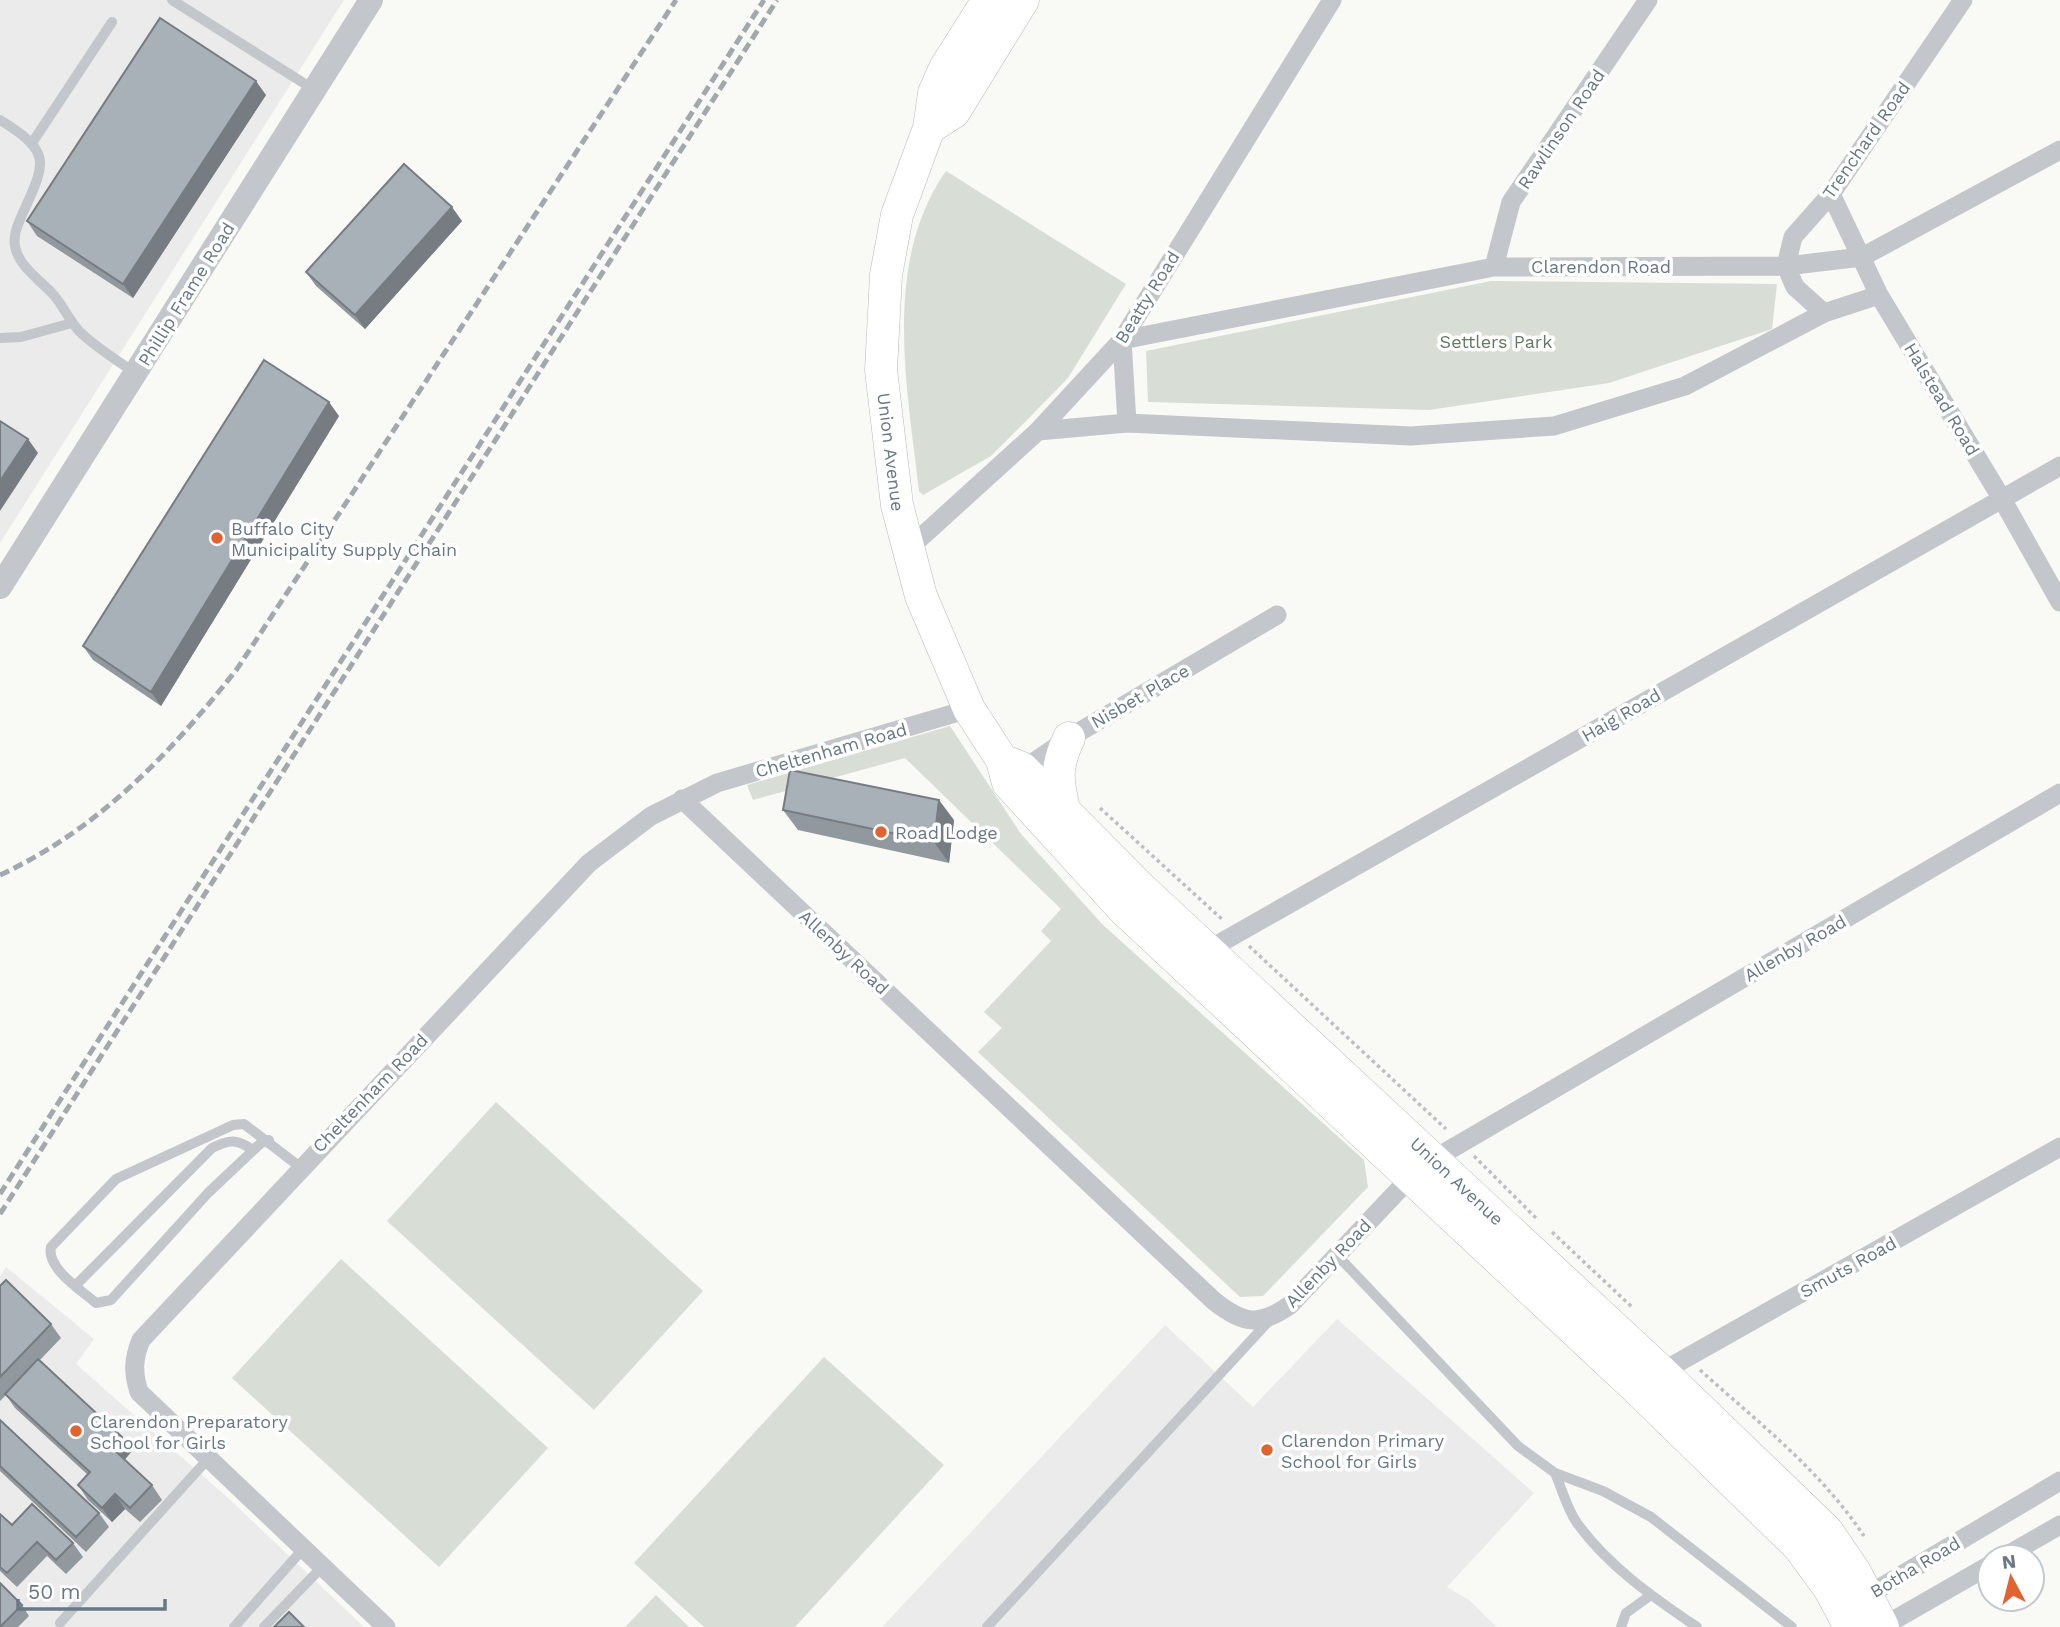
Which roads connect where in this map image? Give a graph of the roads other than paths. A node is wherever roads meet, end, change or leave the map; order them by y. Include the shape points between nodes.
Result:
1 (172, 0) edge
2 (371, 0) edge
3 (988, 0) edge
4 (1023, 0) edge
5 (1332, 0) edge
6 (1648, 0) edge
7 (1963, 0) edge
8 (112, 22) dead end
9 (314, 90) junction
10 (0, 120) edge
11 (929, 128) junction
12 (32, 143) junction
13 (2060, 150) edge
14 (1831, 194) junction
15 (1862, 257) junction
16 (1786, 266) junction
17 (1494, 267) junction
18 (1879, 295) junction
19 (1824, 313) junction
20 (72, 323) junction
21 (0, 338) edge
22 (1122, 340) junction
23 (135, 373) junction
24 (1127, 422) junction
25 (1038, 431) junction
26 (2060, 466) edge
27 (2002, 499) junction
28 (906, 550) junction
29 (0, 587) edge
30 (2060, 602) edge
31 (1277, 615) dead end
32 (969, 709) junction
33 (1069, 737) junction
34 (1011, 770) junction
35 (2060, 793) edge
36 (682, 799) junction
37 (1079, 807) junction
38 (1195, 958) junction
39 (269, 1140) junction
40 (2060, 1147) edge
41 (253, 1150) junction
42 (1434, 1159) junction
43 (300, 1167) junction
44 (1409, 1178) junction
45 (1337, 1255) junction
46 (75, 1284) junction
47 (1272, 1318) junction
48 (1661, 1372) junction
49 (207, 1460) junction
50 (1555, 1473) junction
51 (2060, 1481) edge
52 (2060, 1525) edge
53 (2028, 1543) edge
54 (303, 1549) junction
55 (322, 1567) junction
56 (1976, 1573) edge
57 (1651, 1595) junction
58 (1853, 1611) edge
59 (60, 1623) dead end
60 (234, 1627) edge
61 (264, 1627) edge
62 (386, 1627) edge
63 (987, 1627) edge
64 (1621, 1627) edge
65 (1697, 1627) edge
66 (1793, 1627) edge
67 (1883, 1627) edge

1 - 9 lane
2 - 9 street, Phillip Frame Road
3 - 11 main road, Union Avenue via 945,68 934,93
4 - 11 main road via 954,111
5 - 22 street, Beatty Road
6 - 17 street, Rawlinson Road via 1511,202
7 - 14 street, Trenchard Road
8 - 12 lane
9 - 23 street, Phillip Frame Road
10 - 12 lane
11 - 28 main road, Union Avenue via 897,215 882,334 888,445
12 - 20 lane via 40,153 41,166 16,229 15,245 23,263 54,295
13 - 15 street, Clarendon Road
14 - 15 street, Halstead Road
14 - 16 street, Trenchard Road via 1793,237
15 - 16 street, Clarendon Road
15 - 18 street, Halstead Road
16 - 17 street, Clarendon Road
16 - 19 street via 1795,287
17 - 22 street, Clarendon Road
18 - 19 street
18 - 27 street, Halstead Road
19 - 24 street via 1685,386 1554,426 1411,436
20 - 21 lane
20 - 23 lane
22 - 24 street
22 - 25 street, Beatty Road
23 - 29 street, Phillip Frame Road
24 - 25 street
25 - 28 street, Beatty Road
26 - 27 street, Haig Road
27 - 30 street, Halstead Road
27 - 38 street, Haig Road
28 - 32 main road, Union Avenue via 920,596
31 - 33 street, Nisbet Place
32 - 34 main road, Union Avenue
32 - 36 street, Cheltenham Road via 717,783
33 - 34 street, Nisbet Place
33 - 37 main road via 1058,761 1058,774
34 - 37 main road, Union Avenue
34 - 38 main road, Union Avenue via 1123,909
35 - 42 street, Allenby Road
36 - 43 street, Cheltenham Road via 623,835 589,863
36 - 47 street, Allenby Road via 1213,1301 1236,1318
37 - 38 main road, Union Avenue
38 - 42 main road, Union Avenue
38 - 44 main road, Union Avenue
39 - 41 lane
39 - 43 lane
39 - 46 lane via 244,1124 233,1125 116,1179 51,1247 54,1265
40 - 48 street, Smuts Road
41 - 46 lane via 239,1140 212,1148
41 - 46 lane via 208,1192 111,1300 96,1303
42 - 44 street, Allenby Road
42 - 48 main road, Union Avenue
43 - 49 street, Cheltenham Road via 163,1313 134,1356 139,1392
44 - 45 street, Allenby Road
44 - 48 main road, Union Avenue
45 - 47 street, Allenby Road
45 - 50 lane via 1518,1446
47 - 63 lane
48 - 58 main road, Union Avenue
49 - 54 street, Cheltenham Road
49 - 59 lane
50 - 57 lane via 1576,1521 1598,1548
50 - 66 lane via 1603,1491 1651,1517
51 - 58 street, Botha Road
52 - 53 street
54 - 55 street, Cheltenham Road
54 - 60 lane
55 - 61 lane
55 - 62 street, Cheltenham Road
56 - 67 street, Botha Road
57 - 64 lane via 1626,1613
57 - 65 lane
58 - 67 main road, Union Avenue

